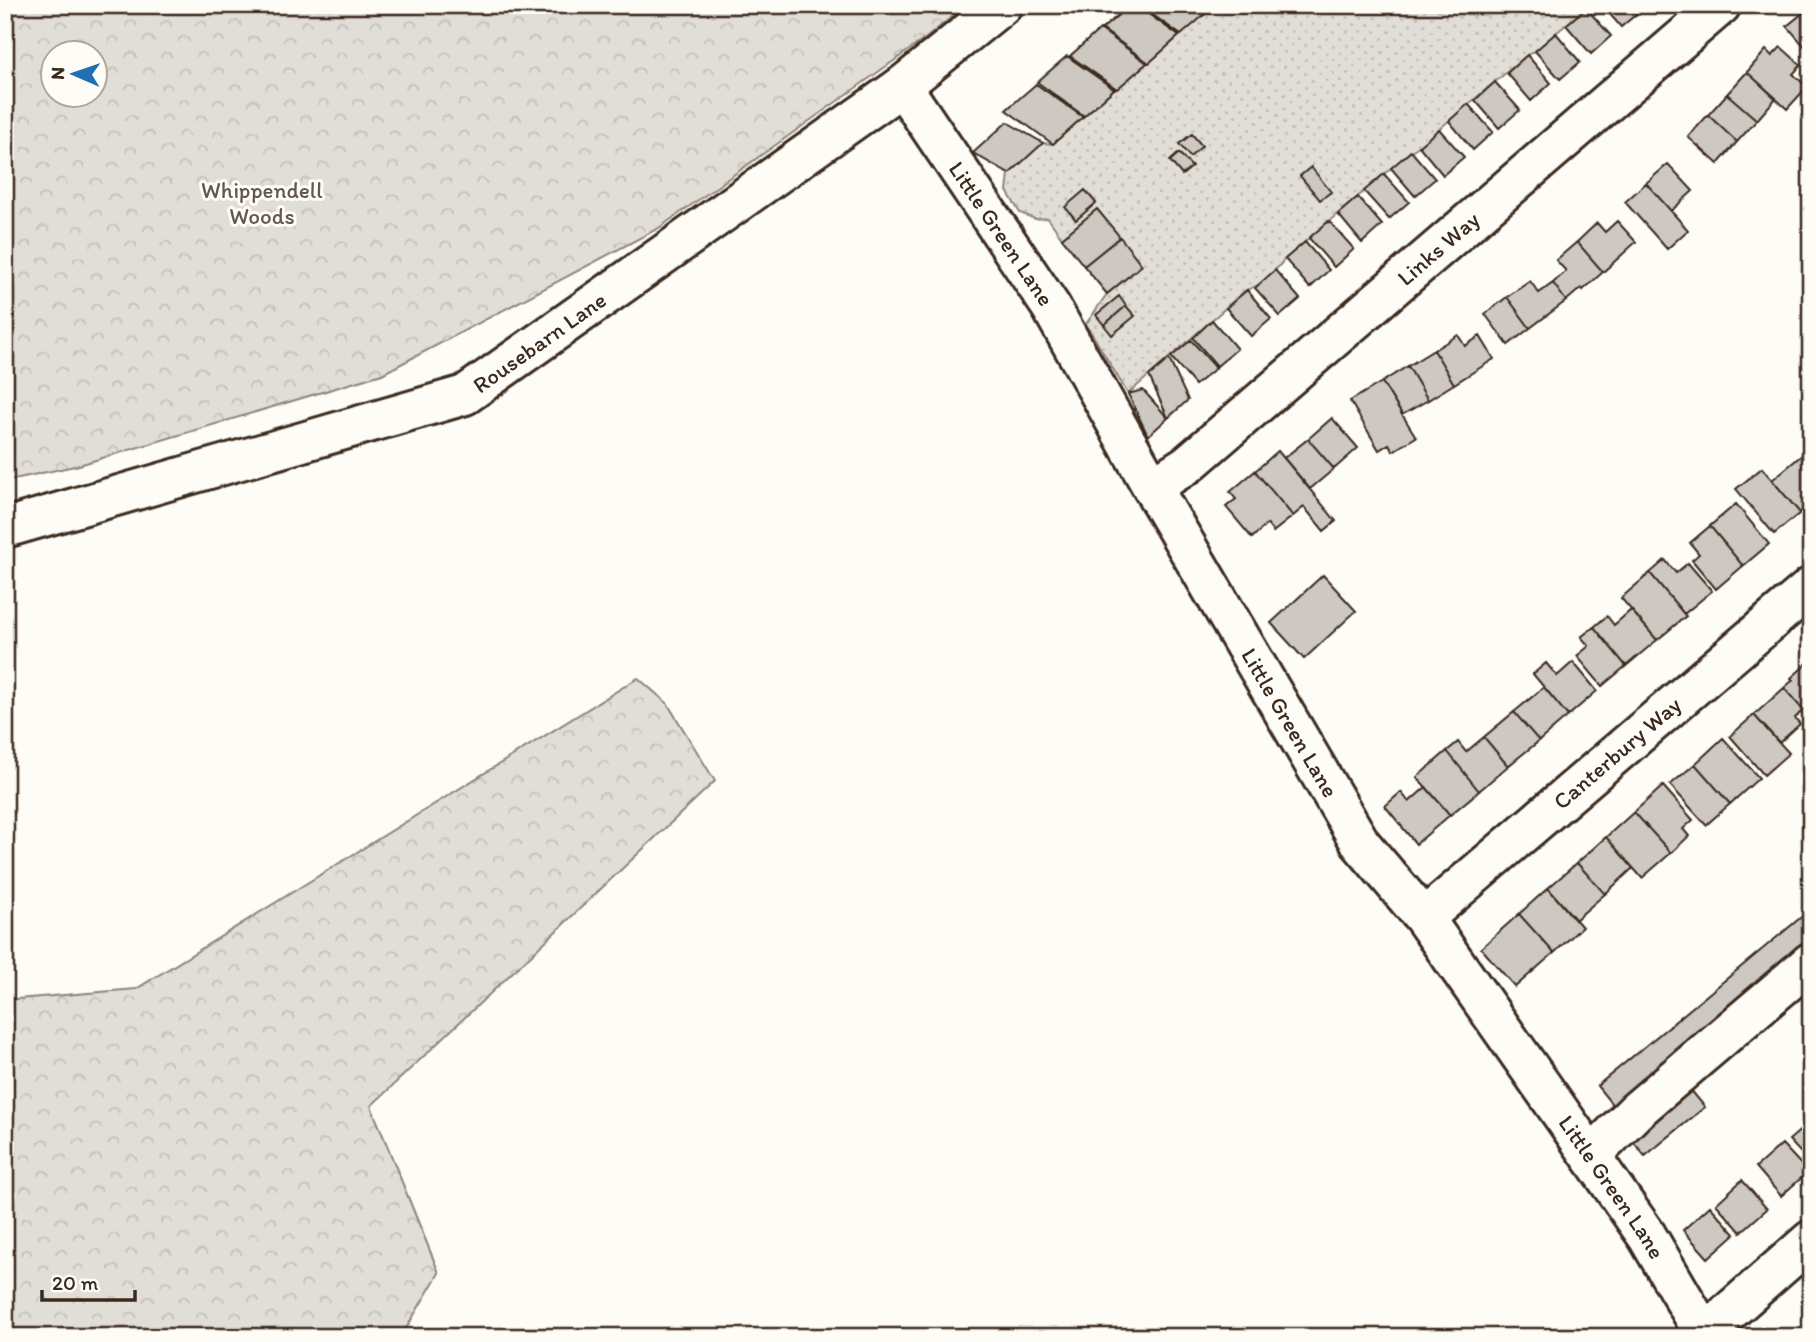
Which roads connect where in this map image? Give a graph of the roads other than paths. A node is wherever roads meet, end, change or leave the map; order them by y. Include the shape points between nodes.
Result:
1 (1002, 5) edge
2 (1721, 5) edge
3 (902, 86) junction
4 (1152, 487) junction
5 (5, 528) edge
6 (1811, 587) edge
7 (1424, 918) junction
8 (1811, 962) edge
9 (1591, 1156) junction
10 (1811, 1240) edge
11 (1705, 1335) edge

1 - 3 street, Rousebarn Lane
2 - 4 street, Links Way via 1188,464
3 - 4 street, Little Green Lane via 1052,307
3 - 5 street, Rousebarn Lane via 465,395
4 - 7 street, Little Green Lane via 1361,844
6 - 7 street, Canterbury Way
7 - 9 street, Little Green Lane
8 - 9 street via 1636,1111
9 - 11 street, Little Green Lane via 1647,1236
10 - 11 street

